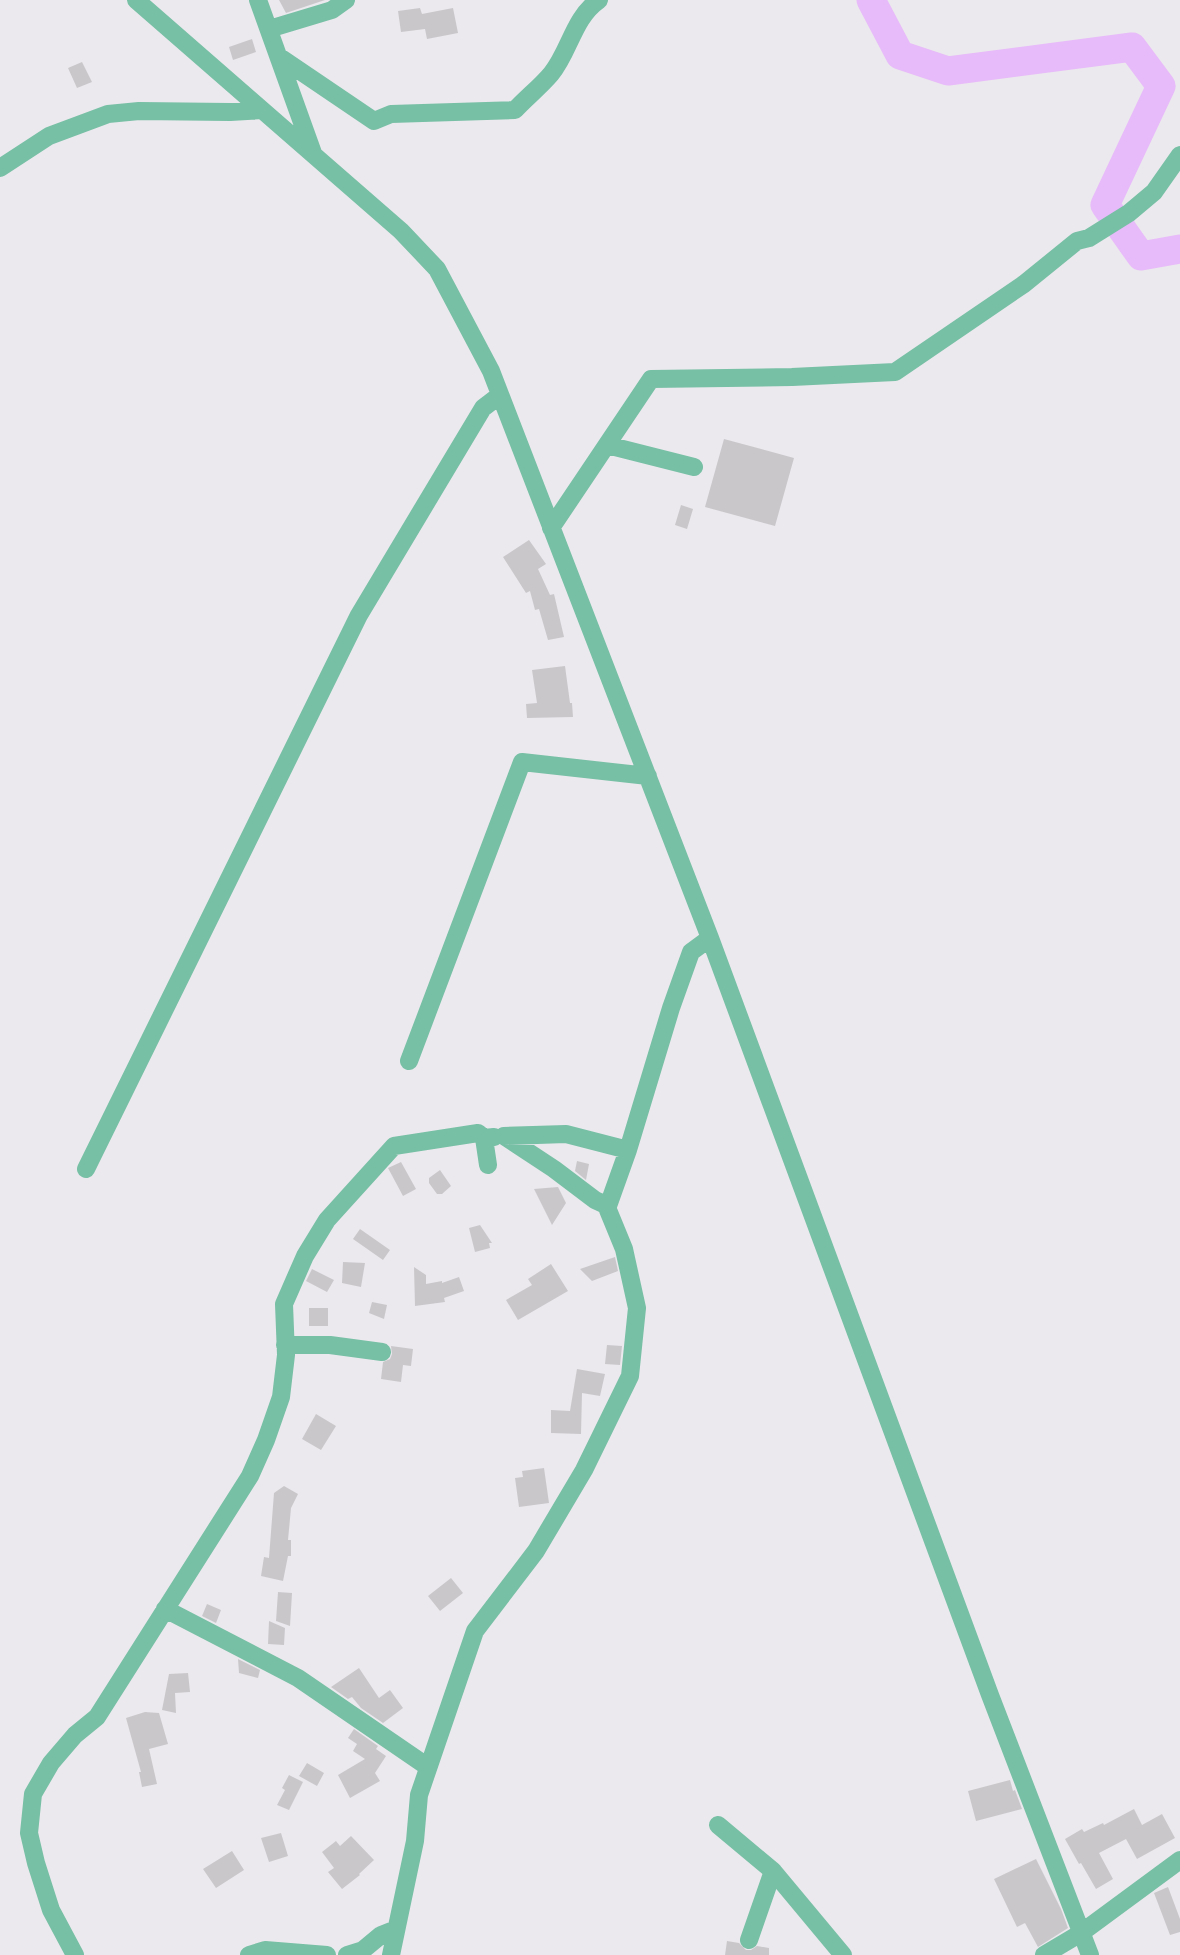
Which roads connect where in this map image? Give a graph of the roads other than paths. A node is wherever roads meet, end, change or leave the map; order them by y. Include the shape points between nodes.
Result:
1 (136, 0) edge
2 (258, 0) edge
3 (346, 0) edge
4 (599, 0) edge
5 (269, 29) junction
6 (278, 56) junction
7 (262, 110) junction
8 (1180, 155) edge
9 (314, 156) junction
10 (0, 168) edge
11 (500, 395) junction
12 (607, 445) junction
13 (694, 468) dead end
14 (551, 528) junction
15 (648, 776) junction
16 (710, 938) junction
17 (409, 1061) dead end
18 (504, 1136) junction
19 (484, 1138) junction
20 (628, 1150) junction
21 (488, 1165) dead end
22 (86, 1169) dead end
23 (608, 1206) junction
24 (285, 1345) junction
25 (382, 1352) dead end
26 (165, 1609) junction
27 (428, 1767) junction
28 (718, 1825) dead end
29 (1180, 1860) edge
30 (773, 1871) junction
31 (396, 1929) junction
32 (1081, 1933) junction
33 (749, 1940) dead end
34 (75, 1955) edge
35 (250, 1955) edge
36 (326, 1955) edge
37 (347, 1955) edge
38 (391, 1955) edge
39 (843, 1955) edge
40 (1044, 1955) edge
41 (1090, 1955) edge

1 - 7 street
2 - 5 street
3 - 5 street via 332,10
4 - 6 street via 579,21 551,74 515,110 391,114 374,121
5 - 6 street
6 - 9 street
7 - 9 street
7 - 10 street via 139,110 108,114 49,136
8 - 12 street via 1154,192 1129,213 1089,238 1077,241 1024,284 895,372 651,379
9 - 11 street via 401,231 437,269 491,371
11 - 14 street
11 - 22 street via 482,408 359,615
12 - 13 street
12 - 14 street
14 - 15 street
15 - 16 street
15 - 17 street via 522,762
16 - 20 street via 691,952
16 - 32 street
18 - 19 street
18 - 20 street via 566,1134
18 - 23 street via 594,1200
19 - 21 street
19 - 24 street via 478,1132 394,1146 327,1220 305,1256 284,1304
20 - 23 street
23 - 27 street via 624,1249 637,1308 630,1376 584,1470 536,1550 475,1631
24 - 25 street via 330,1345
24 - 26 street via 281,1397 250,1476
26 - 27 street via 298,1678
26 - 34 street via 97,1717 75,1735 51,1762 33,1794 29,1834 36,1863 51,1910
27 - 31 street via 419,1795 415,1841
28 - 30 street
29 - 32 street
30 - 33 street
30 - 39 street
31 - 37 street via 363,1950
31 - 38 street
32 - 40 street
32 - 41 street
35 - 36 street via 265,1950

